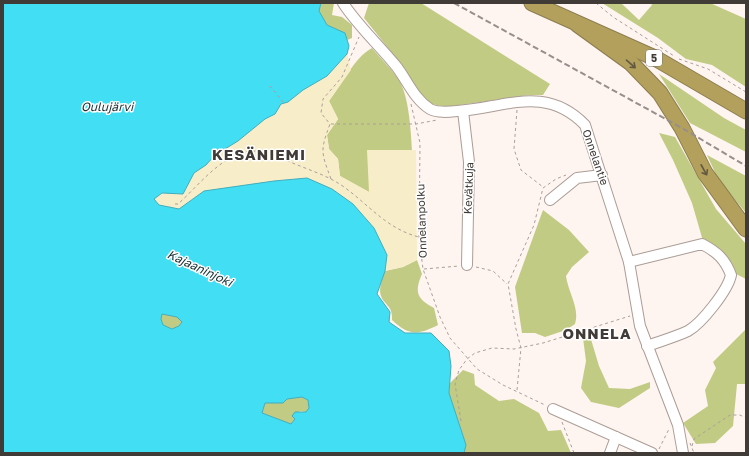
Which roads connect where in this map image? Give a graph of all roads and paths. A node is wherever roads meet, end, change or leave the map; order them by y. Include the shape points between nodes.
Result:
1 (343, 3) edge
2 (532, 3) edge
3 (596, 3) edge
4 (577, 24) junction
5 (361, 25) junction
6 (270, 86) dead end
7 (746, 92) edge
8 (284, 103) dead end
9 (411, 103) dead end
10 (517, 103) junction
11 (463, 111) junction
12 (746, 111) edge
13 (330, 124) junction
14 (416, 124) junction
15 (602, 175) junction
16 (331, 179) junction
17 (550, 200) dead end
18 (175, 204) dead end
19 (746, 229) edge
20 (419, 237) junction
21 (629, 262) junction
22 (467, 266) dead end
23 (637, 315) junction
24 (647, 346) junction
25 (521, 348) junction
26 (467, 359) junction
27 (517, 392) junction
28 (553, 409) junction
29 (675, 417) junction
30 (746, 418) edge
31 (461, 421) dead end
32 (616, 436) junction
33 (692, 446) dead end
34 (574, 453) edge
35 (610, 453) edge
36 (652, 453) edge
37 (658, 453) edge
38 (683, 453) edge

1 - 5 street, Onnelantie
2 - 4 highway, 5
3 - 7 path via 613,17 679,59 708,68
4 - 12 highway, 5 via 655,58
4 -> 19 highway via 631,63 660,93 682,128 705,173
5 - 11 street, Onnelantie via 397,68 412,91 431,110
5 - 13 path via 348,67 340,81 323,100 321,113
6 - 8 path
9 - 14 path, Onnelanpolku
10 - 11 street, Onnelantie
10 - 15 street, Onnelantie via 551,98 579,119 595,143
10 - 25 path via 514,149 521,170 543,188 534,225 508,284
11 - 22 street, Kevätkuja via 469,162
13 - 14 path
13 - 16 path via 322,153
14 - 20 path, Onnelanpolku via 420,143
15 - 17 street via 582,176
15 - 21 street, Onnelantie
16 - 18 path via 270,154 251,151 229,159
16 - 20 path via 392,226
20 - 26 path, Onnelanpolku via 423,269 430,294 450,338
21 - 23 street, Onnelantie
21 - 24 street via 702,244 723,258 731,275 726,289 698,324
23 - 24 street, Onnelantie
23 - 25 path
24 - 29 street, Onnelantie
25 - 26 path via 492,348
25 - 27 path
26 - 27 path, Onnelanpolku via 489,377
26 - 31 path via 459,370 455,384
27 - 28 path, Onnelanpolku
28 - 32 street
28 - 34 path via 563,424
29 - 37 path
29 - 38 street, Onnelantie
30 - 33 path via 730,415 694,439
32 - 35 street
32 - 36 street

